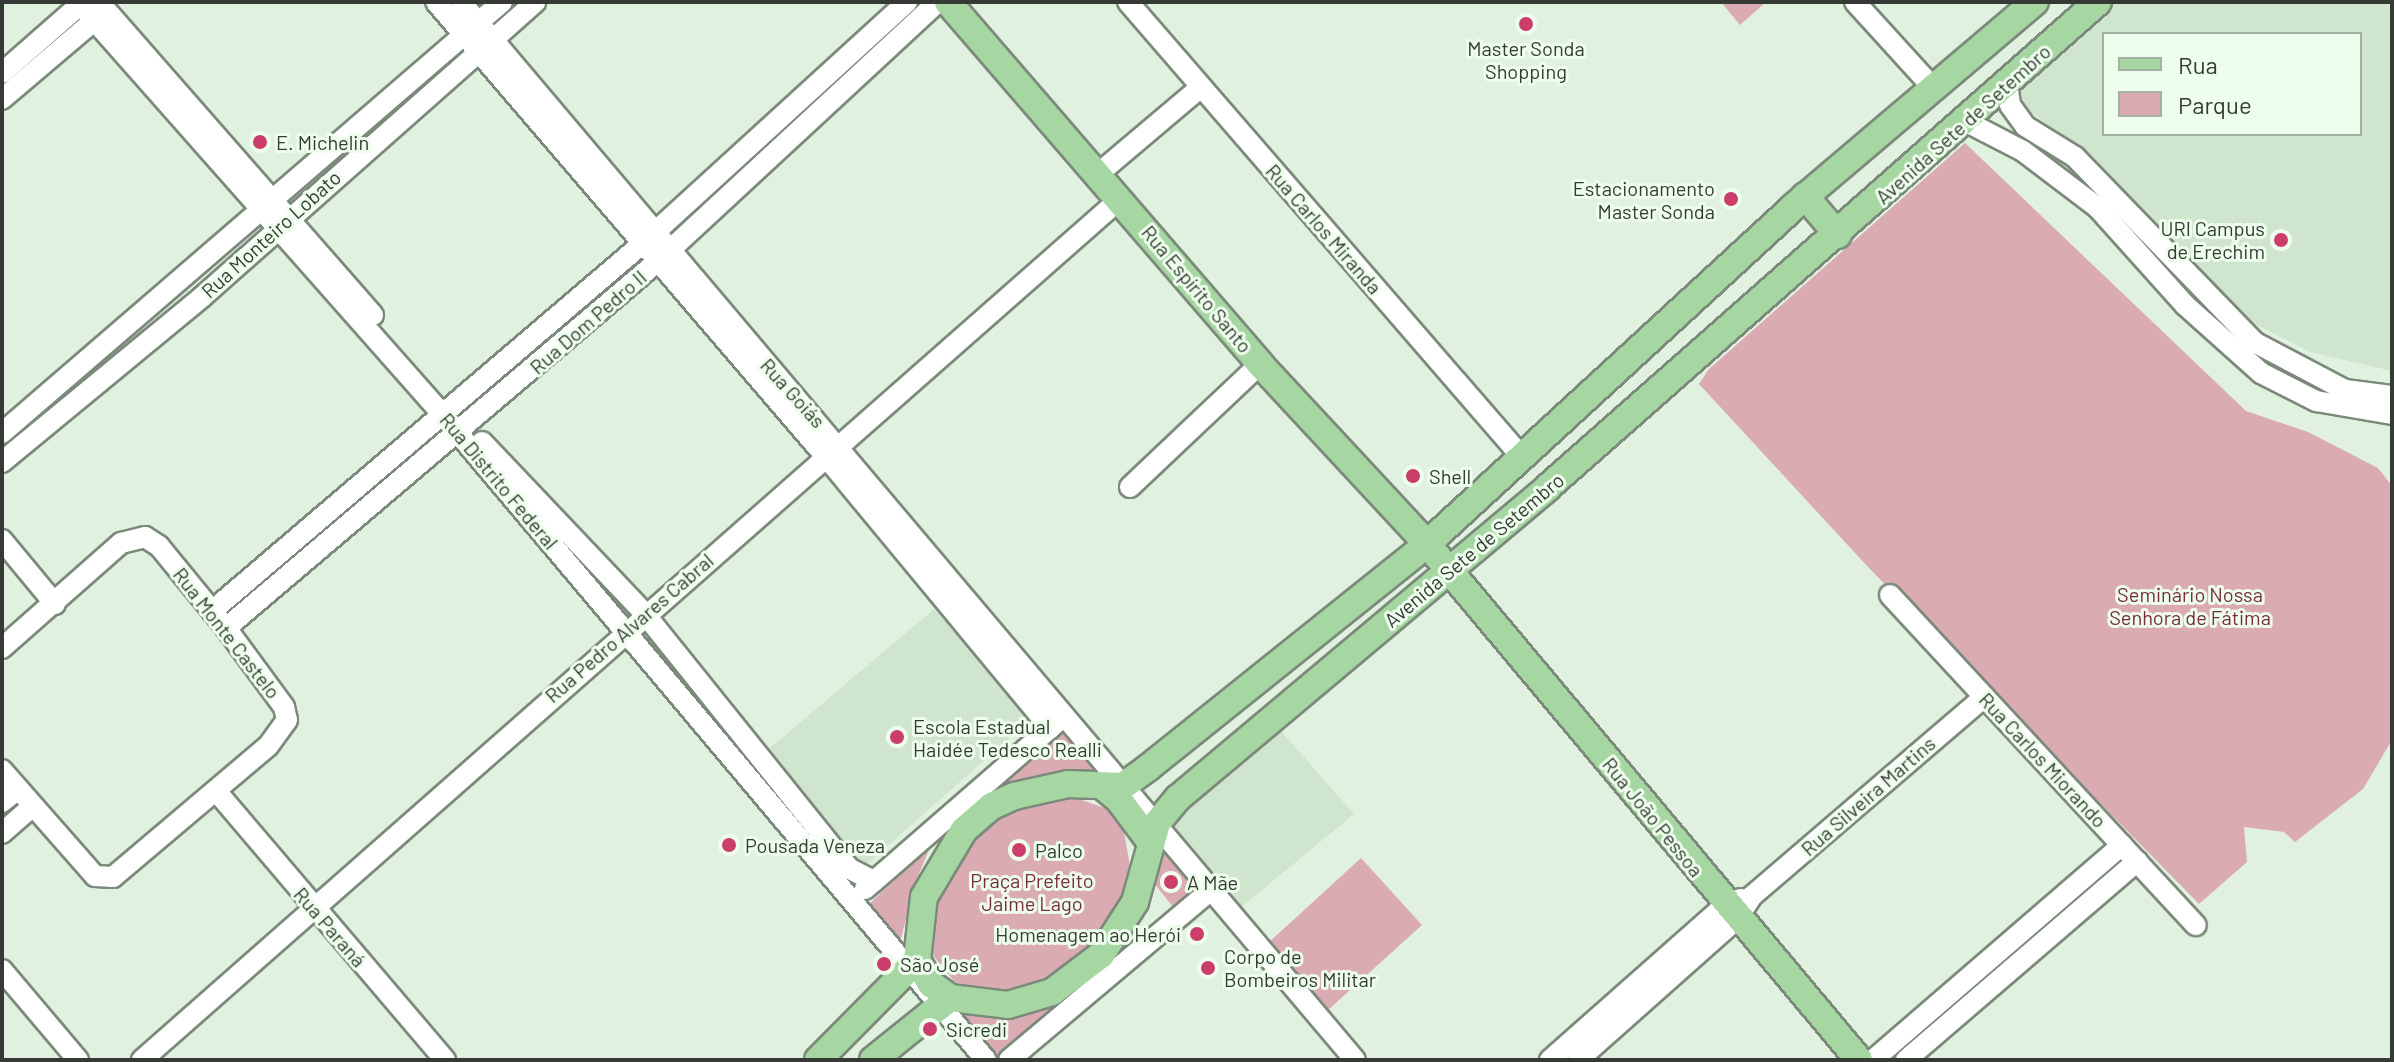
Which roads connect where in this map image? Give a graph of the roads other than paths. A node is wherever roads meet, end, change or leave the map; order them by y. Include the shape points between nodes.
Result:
1 (436, 2) edge
2 (461, 2) edge
3 (502, 2) edge
4 (535, 2) edge
5 (907, 2) edge
6 (938, 2) edge
7 (948, 2) edge
8 (1855, 2) edge
9 (2035, 2) edge
10 (2098, 2) edge
11 (1133, 4) edge
12 (94, 6) edge
13 (472, 28) junction
14 (486, 44) junction
15 (2, 73) edge
16 (2007, 83) junction
17 (1201, 87) junction
18 (1935, 90) junction
19 (2, 99) edge
20 (1965, 121) junction
21 (2084, 165) junction
22 (1098, 174) junction
23 (2066, 184) junction
24 (1805, 196) junction
25 (275, 197) junction
26 (1120, 199) junction
27 (258, 212) junction
28 (282, 222) junction
29 (1838, 235) junction
30 (648, 238) junction
31 (664, 255) junction
32 (1260, 364) junction
33 (2392, 396) edge
34 (447, 412) junction
35 (2392, 414) edge
36 (463, 430) junction
37 (2, 433) edge
38 (832, 451) junction
39 (1521, 456) junction
40 (2, 462) edge
41 (1130, 487) dead end
42 (1548, 487) junction
43 (2, 540) edge
44 (1427, 544) junction
45 (1451, 572) junction
46 (1890, 595) dead end
47 (55, 604) junction
48 (212, 611) junction
49 (644, 613) junction
50 (226, 628) junction
51 (625, 630) junction
52 (2, 648) edge
53 (1984, 697) junction
54 (1057, 722) junction
55 (2, 770) edge
56 (1003, 771) junction
57 (1113, 786) junction
58 (18, 789) junction
59 (217, 792) junction
60 (2, 802) edge
61 (33, 806) junction
62 (971, 824) junction
63 (2, 833) edge
64 (1154, 833) junction
65 (2122, 845) junction
66 (916, 847) junction
67 (2137, 861) junction
68 (867, 878) junction
69 (1212, 889) junction
70 (852, 899) junction
71 (315, 910) junction
72 (1731, 912) junction
73 (2196, 925) dead end
74 (1144, 947) junction
75 (1101, 955) junction
76 (913, 966) junction
77 (2, 970) edge
78 (1070, 979) junction
79 (943, 1002) junction
80 (1060, 1017) junction
81 (1552, 1059) edge
82 (78, 1060) edge
83 (142, 1060) edge
84 (445, 1060) edge
85 (818, 1060) edge
86 (873, 1060) edge
87 (986, 1060) edge
88 (1009, 1060) edge
89 (1355, 1060) edge
90 (1578, 1060) edge
91 (1859, 1060) edge
92 (1873, 1060) edge
93 (1906, 1060) edge

1 - 13 street, Rua Goiás
2 - 13 street, Rua Goiás
3 - 13 street, Rua Monteiro Lobato
4 - 14 street, Rua Monteiro Lobato
5 - 30 street, Rua Dom Pedro II
6 - 31 street, Rua Dom Pedro II
7 - 22 main road, Rua Espírito Santo
8 - 18 street
9 - 18 main road, Avenida Sete de Setembro
10 - 16 main road, Avenida Sete de Setembro
11 - 17 street, Rua Carlos Miranda
12 - 15 street
12 - 19 street
12 - 25 street, Rua Distrito Federal
12 - 27 street, Rua Distrito Federal
13 - 14 street, Rua Goiás
13 - 25 street, Rua Monteiro Lobato
14 - 28 street, Rua Monteiro Lobato
14 - 30 street, Rua Goiás
16 - 20 main road, Avenida Sete de Setembro
16 - 21 street via 2010,105 2025,126
17 - 22 street
17 - 39 street, Rua Carlos Miranda
18 - 20 main road
18 - 24 main road, Avenida Sete de Setembro
20 - 23 street via 2023,151
20 - 29 main road, Avenida Sete de Setembro
21 - 23 street
21 - 33 street via 2254,342 2345,390
22 - 26 main road, Rua Espírito Santo
23 - 35 street via 2098,208 2185,305 2261,373 2316,401
24 - 29 main road
24 - 39 main road, Avenida Sete de Setembro
25 - 27 street, Rua Monteiro Lobato
25 - 28 street, Rua Distrito Federal
26 - 32 main road, Rua Espírito Santo
26 - 38 street, Rua Pedro Alvares Cabral
27 - 28 street, Rua Distrito Federal
27 - 37 street, Rua Monteiro Lobato
28 - 34 street, Rua Distrito Federal
28 - 40 street, Rua Monteiro Lobato via 202,297
29 - 42 main road, Avenida Sete de Setembro
30 - 31 street, Rua Goiás
30 - 34 street, Rua Dom Pedro II
31 - 36 street, Rua Dom Pedro II
31 - 38 street, Rua Goiás
32 - 41 street
32 - 44 main road, Rua Espírito Santo
34 - 36 street, Rua Distrito Federal
34 - 48 street, Rua Dom Pedro II
36 - 49 street, Rua Distrito Federal
36 - 50 street, Rua Dom Pedro II
36 - 51 street, Rua Distrito Federal
38 - 49 street, Rua Pedro Alvares Cabral
38 - 54 street, Rua Goiás
39 - 42 main road
39 - 44 main road, Avenida Sete de Setembro
42 - 45 main road, Avenida Sete de Setembro
43 - 47 street
44 - 45 main road, Rua Espírito Santo
44 - 57 main road, Avenida Sete de Setembro
45 - 64 main road, Avenida Sete de Setembro via 1178,798
45 - 72 main road, Rua João Pessoa
46 - 53 street, Rua Carlos Miorando
47 - 48 street, Rua Monte Castelo via 121,543 145,537 159,546
47 - 52 street, Rua Monte Castelo
48 - 50 street, Rua Monte Castelo
49 - 51 street, Rua Pedro Alvares Cabral
49 - 68 street, Rua Distrito Federal
50 - 59 street, Rua Monte Castelo via 284,707 287,720 283,732
51 - 70 street, Rua Distrito Federal
51 - 71 street, Rua Pedro Alvares Cabral
53 - 65 street, Rua Carlos Miorando
53 - 72 street, Rua Silveira Martins
54 - 56 street
54 - 57 street, Rua Goiás
55 - 58 street, Rua Monte Castelo
56 - 62 street
56 - 66 street
57 - 62 main road via 1068,784 1014,796
57 - 64 main road via 1119,800
58 - 60 street
58 - 61 street, Rua Monte Castelo
59 - 61 street, Rua Monte Castelo via 124,871 103,878 95,876
59 - 71 street, Rua Paraná
61 - 63 street
62 - 66 street
62 - 76 main road via 924,897
64 - 69 street
64 - 75 main road, Avenida Sete de Setembro via 1135,902
65 - 67 street, Rua Carlos Miorando
65 - 92 street
66 - 68 street
67 - 73 street, Rua Carlos Miorando
67 - 93 street
68 - 70 street
69 - 74 street
69 - 89 street
70 - 76 street, Rua Distrito Federal
71 - 83 street, Rua Pedro Alvares Cabral
71 - 84 street, Rua Paraná
72 - 81 street, Rua Silveira Martins
72 - 90 street, Rua Silveira Martins
72 - 91 main road, Rua João Pessoa
74 - 75 street
74 - 80 street
75 - 78 main road, Avenida Sete de Setembro
76 - 79 main road
76 - 85 main road
77 - 82 street
78 - 79 main road, Avenida Sete de Setembro via 1052,992 1008,1005
78 - 80 street
79 - 86 main road
79 - 87 street
80 - 88 street

